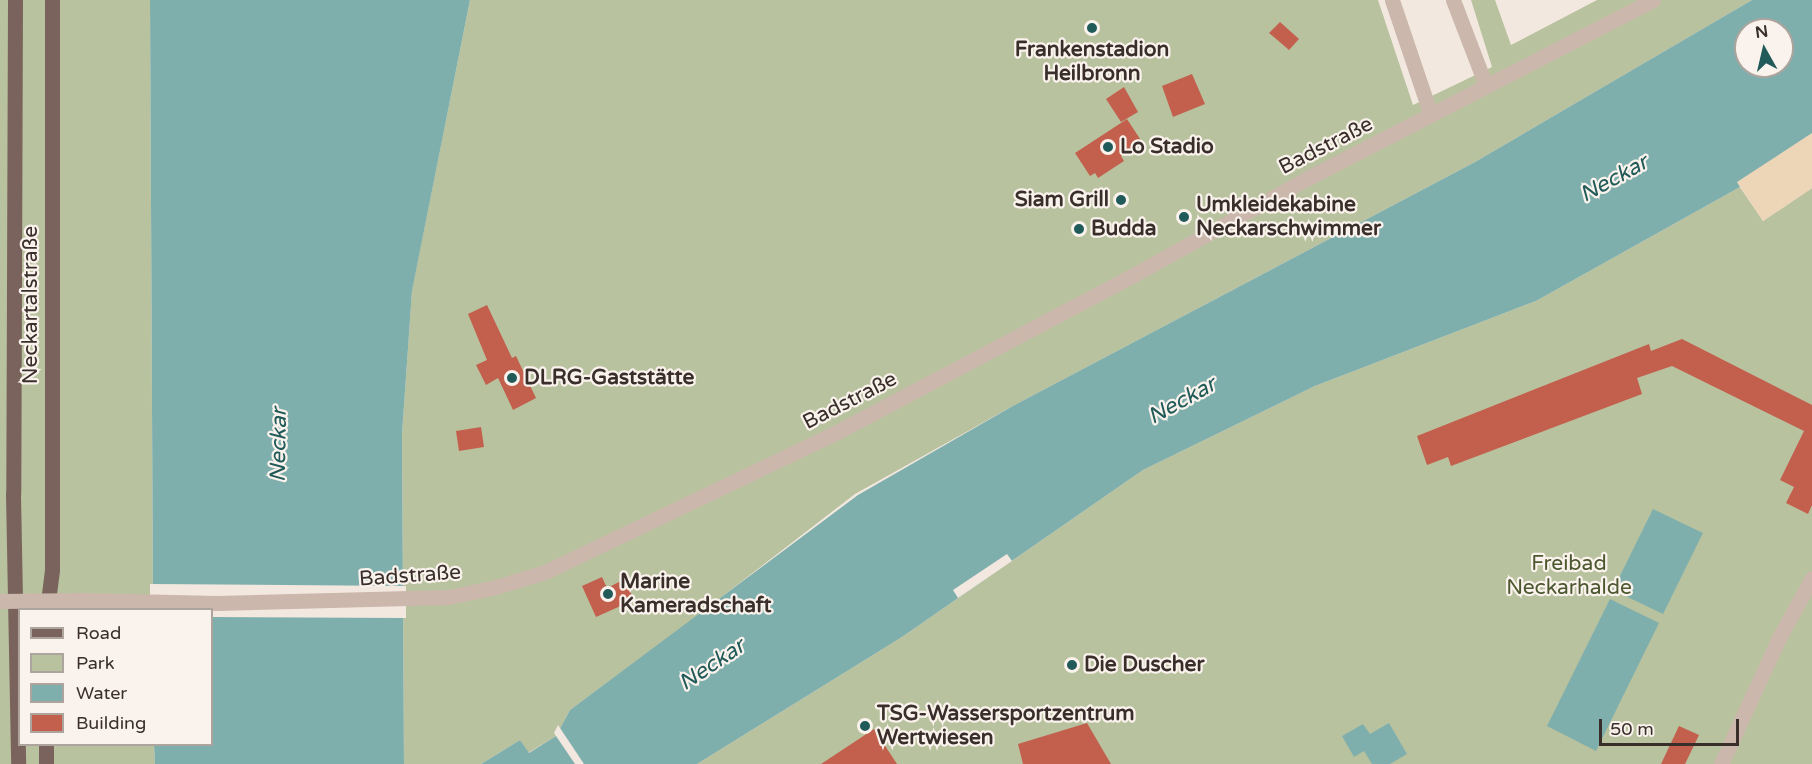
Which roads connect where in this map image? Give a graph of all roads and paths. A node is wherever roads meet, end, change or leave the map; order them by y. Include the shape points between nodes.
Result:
1 (15, 0) edge
2 (52, 0) edge
3 (1392, 0) edge
4 (1453, 0) edge
5 (1653, 0) edge
6 (1486, 86) junction
7 (1431, 116) junction
8 (1812, 578) edge
9 (0, 601) edge
10 (47, 608) edge
11 (46, 746) edge
12 (18, 764) edge
13 (46, 764) edge
14 (1720, 764) edge

1 - 12 main road, Neckartalstraße via 14,621
2 - 10 main road, Neckartalstraße via 52,570
3 - 7 street
4 - 6 street
5 - 6 street, Badstraße
6 - 7 street, Badstraße
7 - 9 street, Badstraße, bridge via 837,432 545,572 510,584 448,597 217,603
8 - 14 street
11 - 13 main road

